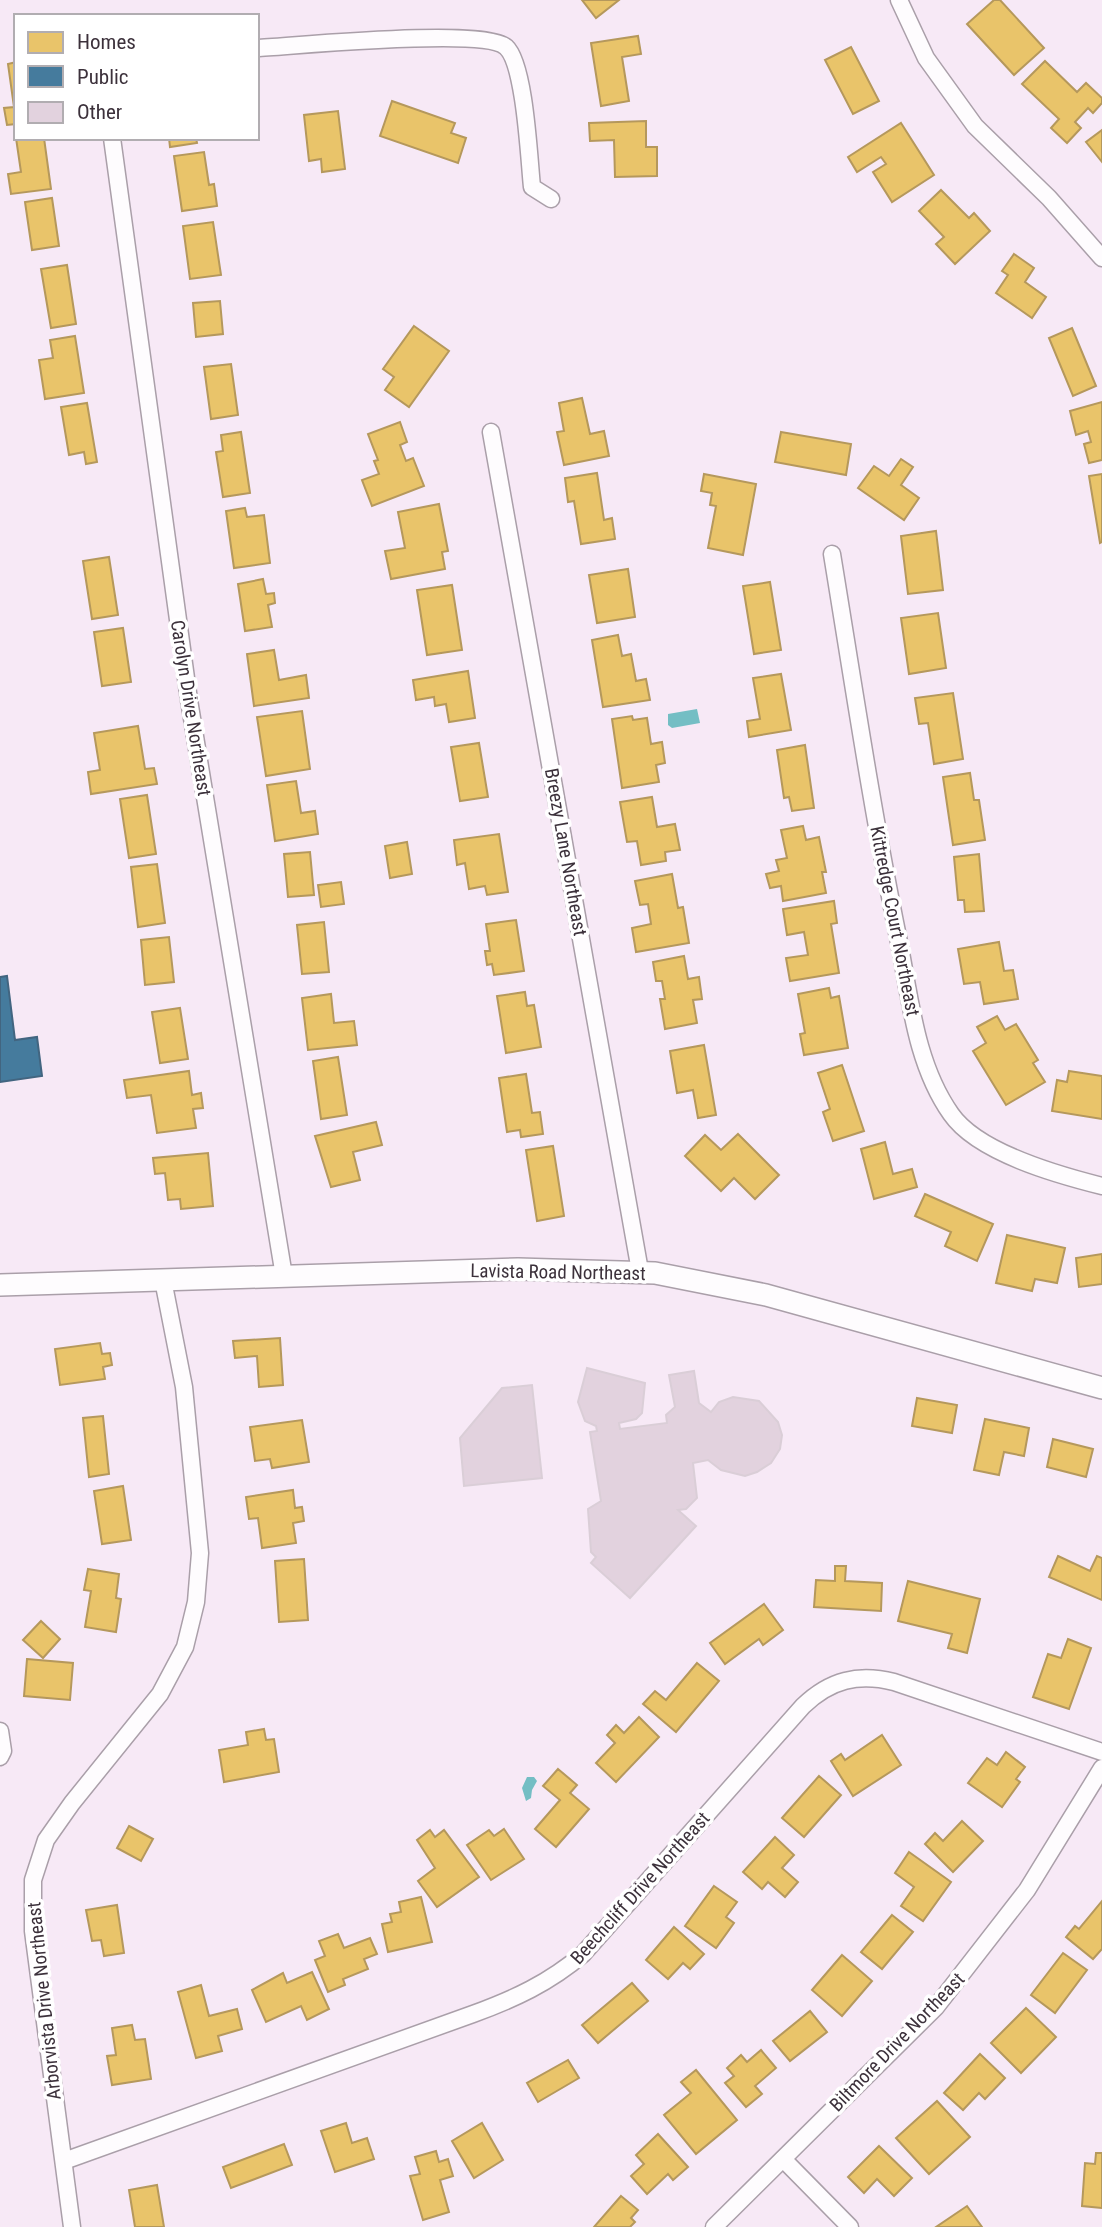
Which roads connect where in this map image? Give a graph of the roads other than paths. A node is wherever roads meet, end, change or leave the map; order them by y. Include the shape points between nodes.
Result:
1 (899, 0) edge
2 (259, 48) edge
3 (112, 140) edge
4 (551, 200) dead end
5 (1102, 258) edge
6 (491, 432) dead end
7 (832, 554) dead end
8 (1102, 1186) edge
9 (640, 1271) junction
10 (284, 1276) junction
11 (163, 1280) junction
12 (0, 1285) edge
13 (1102, 1388) edge
14 (0, 1731) edge
15 (1102, 1752) edge
16 (0, 1757) edge
17 (1102, 1768) edge
18 (783, 2159) junction
19 (64, 2161) junction
20 (72, 2227) edge
21 (714, 2227) edge
22 (850, 2227) edge

1 - 5 street via 926,58 975,126
2 - 4 street via 456,37 489,39 506,47 519,70 532,187
3 - 10 street, Carolyn Drive Northeast via 188,701
6 - 9 street, Breezy Lane Northeast
7 - 8 street, Kittredge Court Northeast via 892,913 915,1024 933,1082 952,1116 981,1141 1052,1173
9 - 10 main road, Lavista Road Northeast via 518,1269
9 - 13 main road, Lavista Road Northeast via 766,1295
10 - 11 main road, Lavista Road Northeast
11 - 12 main road, Lavista Road Northeast
11 - 19 street, Arborvista Drive Northeast via 184,1387 200,1553 196,1602 185,1647 160,1693 46,1840 33,1880 33,1931
14 - 16 street
15 - 19 street, Beechcliff Drive Northeast via 894,1682 870,1678 835,1683 803,1706 583,1954 550,1980 486,2010
17 - 18 street, Biltmore Drive Northeast via 1027,1890 936,2007
18 - 21 street, Biltmore Drive Northeast
18 - 22 street
19 - 20 street, Arborvista Drive Northeast

